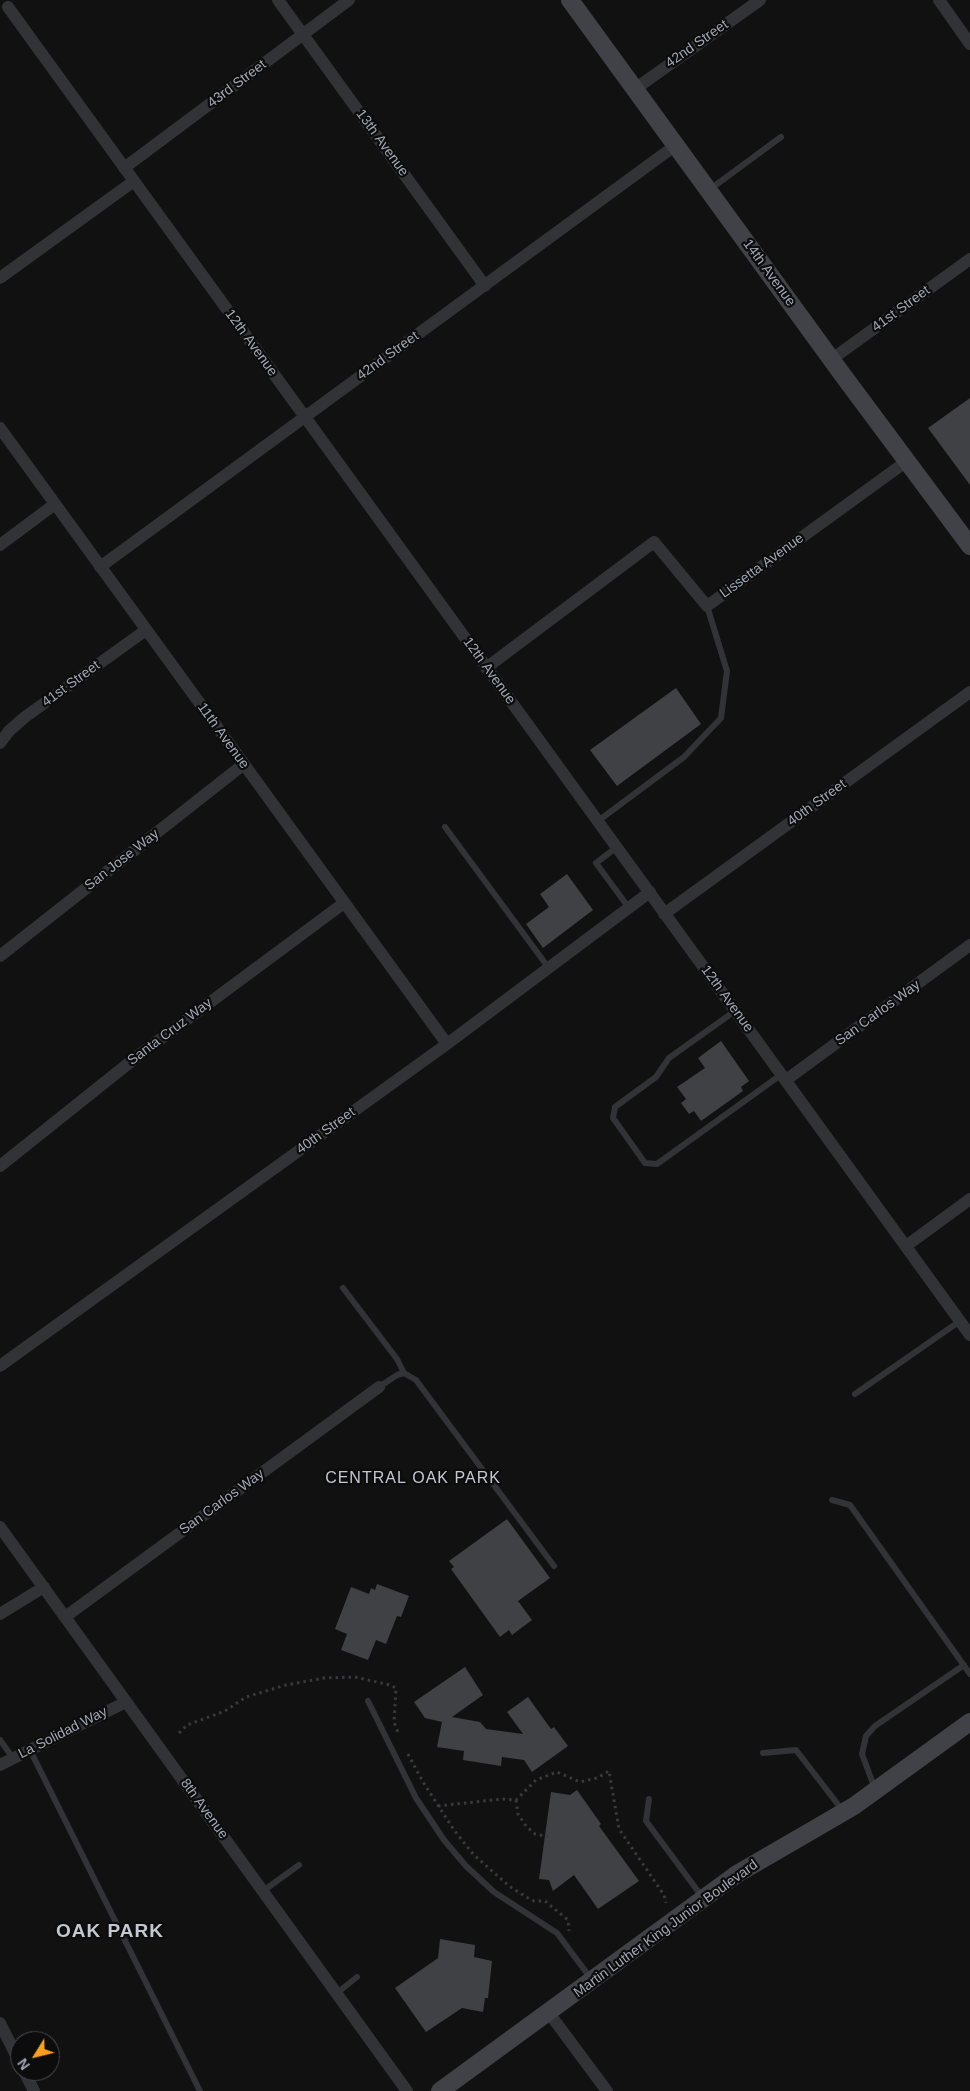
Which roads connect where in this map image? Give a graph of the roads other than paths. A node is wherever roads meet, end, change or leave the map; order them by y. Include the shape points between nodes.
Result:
1 (278, 0) edge
2 (349, 0) edge
3 (570, 0) edge
4 (760, 0) edge
5 (939, 0) edge
6 (8, 5) edge
7 (303, 34) junction
8 (970, 44) edge
9 (634, 89) junction
10 (781, 137) dead end
11 (676, 145) junction
12 (124, 168) junction
13 (134, 181) junction
14 (708, 190) junction
15 (970, 259) edge
16 (0, 278) edge
17 (485, 286) junction
18 (832, 359) junction
19 (305, 417) junction
20 (0, 428) edge
21 (907, 460) junction
22 (55, 504) junction
23 (968, 538) edge
24 (0, 545) edge
25 (100, 567) junction
26 (707, 606) junction
27 (146, 630) junction
28 (486, 668) junction
29 (970, 692) edge
30 (0, 743) edge
31 (244, 764) junction
32 (598, 821) junction
33 (445, 827) dead end
34 (617, 847) junction
35 (650, 892) junction
36 (344, 903) junction
37 (629, 908) junction
38 (664, 914) junction
39 (970, 945) edge
40 (0, 956) edge
41 (548, 967) junction
42 (735, 1011) junction
43 (446, 1044) junction
44 (784, 1077) junction
45 (0, 1166) edge
46 (970, 1199) edge
47 (906, 1246) junction
48 (344, 1288) dead end
49 (960, 1322) junction
50 (970, 1335) edge
51 (0, 1366) edge
52 (404, 1373) junction
53 (379, 1387) joint
54 (855, 1394) dead end
55 (832, 1500) dead end
56 (0, 1527) edge
57 (554, 1566) dead end
58 (44, 1587) junction
59 (0, 1614) edge
60 (65, 1617) junction
61 (964, 1665) junction
62 (970, 1674) edge
63 (368, 1701) dead end
64 (126, 1702) junction
65 (970, 1722) edge
66 (0, 1740) edge
67 (30, 1750) junction
68 (763, 1753) dead end
69 (14, 1758) junction
70 (0, 1765) edge
71 (876, 1790) junction
72 (649, 1799) dead end
73 (844, 1812) junction
74 (299, 1865) dead end
75 (263, 1891) junction
76 (704, 1899) junction
77 (356, 1977) dead end
78 (592, 1981) junction
79 (337, 1994) junction
80 (549, 2013) junction
81 (0, 2024) edge
82 (10, 2044) edge
83 (200, 2091) edge
84 (407, 2091) edge
85 (440, 2091) edge
86 (607, 2091) edge

1 - 7 street, 13th Avenue
2 - 7 street, 43rd Street
3 - 9 street, 14th Avenue
4 - 9 street, 42nd Street
5 - 8 street
6 - 12 street, 12th Avenue
7 - 12 street, 43rd Street
7 - 17 street, 13th Avenue
9 - 11 street, 14th Avenue
10 - 14 lane
11 - 14 street, 14th Avenue
11 - 17 street, 42nd Street
12 - 13 street, 12th Avenue
13 - 16 street
13 - 19 street, 12th Avenue
14 - 18 street, 14th Avenue
15 - 18 street, 41st Street
17 - 19 street, 42nd Street
18 - 21 street, 14th Avenue
19 - 25 street, 42nd Street
19 - 28 street, 12th Avenue
20 - 22 street, 11th Avenue
21 - 23 street, 14th Avenue
21 - 26 street, Lissetta Avenue
22 - 24 street
22 - 25 street, 11th Avenue
25 - 27 street, 11th Avenue
26 - 28 street, Lissetta Avenue via 654,542
26 - 32 lane via 727,671 721,718 684,757
27 - 30 street, 41st Street via 26,716
27 - 31 street, 11th Avenue
28 - 32 street, 12th Avenue
29 - 38 street, 40th Street
31 - 36 street, 11th Avenue
31 - 40 street, San Jose Way
32 - 34 street, 12th Avenue
33 - 41 lane
34 - 35 street, 12th Avenue
34 - 37 lane via 596,863
35 - 37 street, 40th Street
35 - 38 street, 12th Avenue
36 - 43 street, 11th Avenue
36 - 45 street, Santa Cruz Way via 139,1055
37 - 41 street, 40th Street
38 - 42 street, 12th Avenue
39 - 44 street, San Carlos Way
41 - 43 street, 40th Street
42 - 44 street, 12th Avenue
42 - 44 lane via 669,1058 656,1077 615,1107 613,1118 645,1163 658,1164
43 - 51 street, 40th Street
44 - 47 street, 12th Avenue
46 - 47 street
47 - 49 street, 12th Avenue
48 - 52 lane
49 - 50 street, 12th Avenue
49 - 54 lane
52 - 53 lane via 397,1374
52 - 57 lane via 416,1380
53 - 60 street, San Carlos Way
55 - 61 lane via 850,1505
56 - 58 street, 8th Avenue
58 - 59 street
58 - 60 street, 8th Avenue
60 - 64 street, 8th Avenue
61 - 62 lane
61 - 71 lane via 875,1726 866,1736 862,1754
63 - 78 lane via 416,1798 444,1840 494,1892 557,1933
64 - 67 street, La Solidad Way
64 - 75 street, 8th Avenue
65 - 71 street, Martin Luther King Junior Boulevard
66 - 69 lane
67 - 69 street, La Solidad Way
67 - 83 lane
68 - 73 lane via 796,1750
69 - 70 street, La Solidad Way
71 - 73 street, Martin Luther King Junior Boulevard
72 - 76 lane via 646,1821
73 - 76 street, Martin Luther King Junior Boulevard via 737,1874
74 - 75 lane
75 - 79 street, 8th Avenue
76 - 78 street, Martin Luther King Junior Boulevard
77 - 79 lane
78 - 80 street, Martin Luther King Junior Boulevard
79 - 84 street, 8th Avenue
80 - 85 street, Martin Luther King Junior Boulevard
80 - 86 street
81 - 82 street

